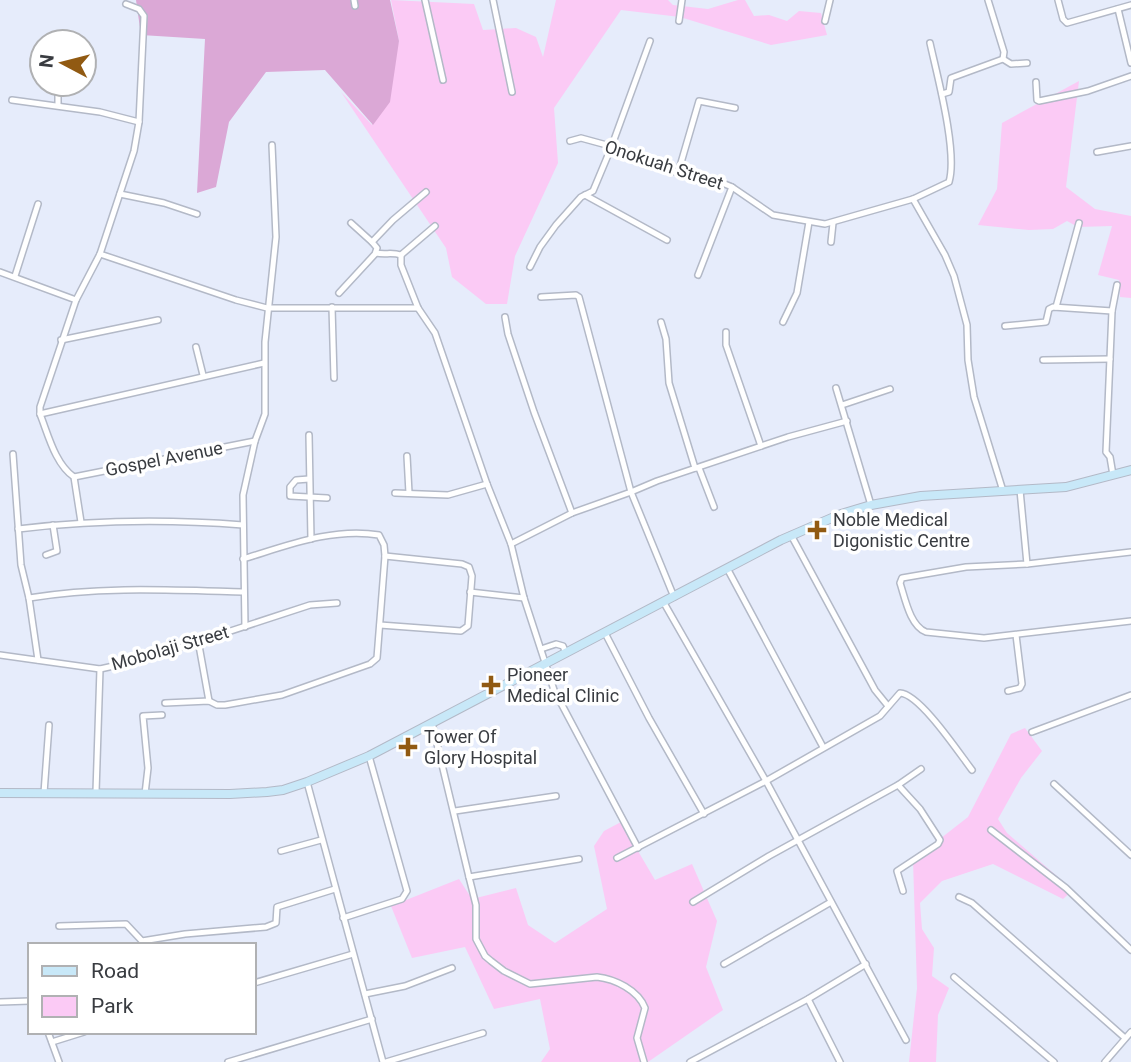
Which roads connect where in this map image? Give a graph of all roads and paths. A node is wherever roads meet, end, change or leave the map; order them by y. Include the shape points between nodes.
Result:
1 (425, 0) edge
2 (493, 0) edge
3 (682, 0) edge
4 (830, 0) edge
5 (988, 0) edge
6 (1058, 0) edge
7 (1129, 0) edge
8 (126, 4) dead end
9 (1131, 5) edge
10 (1118, 9) junction
11 (679, 21) dead end
12 (825, 21) dead end
13 (650, 41) dead end
14 (930, 43) dead end
15 (1003, 60) junction
16 (1027, 63) dead end
17 (1131, 63) edge
18 (1131, 76) edge
19 (443, 80) dead end
20 (1036, 82) dead end
21 (512, 92) dead end
22 (942, 94) junction
23 (58, 98) edge
24 (12, 100) dead end
25 (58, 105) junction
26 (735, 108) dead end
27 (139, 122) junction
28 (570, 141) dead end
29 (272, 145) dead end
30 (1131, 146) edge
31 (611, 148) junction
32 (1097, 152) dead end
33 (678, 173) junction
34 (732, 187) junction
35 (426, 192) dead end
36 (120, 194) junction
37 (585, 195) junction
38 (913, 198) junction
39 (38, 204) dead end
40 (197, 214) dead end
41 (809, 222) junction
42 (351, 223) dead end
43 (833, 223) junction
44 (1079, 223) dead end
45 (435, 226) dead end
46 (667, 240) dead end
47 (372, 242) junction
48 (831, 243) dead end
49 (376, 253) junction
50 (100, 254) junction
51 (401, 255) junction
52 (530, 267) dead end
53 (0, 272) edge
54 (698, 275) dead end
55 (15, 276) junction
56 (1117, 285) dead end
57 (339, 293) dead end
58 (541, 297) dead end
59 (76, 300) junction
60 (332, 307) junction
61 (1056, 307) junction
62 (267, 308) junction
63 (418, 308) junction
64 (1112, 311) junction
65 (505, 317) dead end
66 (158, 320) dead end
67 (661, 322) dead end
68 (783, 322) dead end
69 (1005, 326) dead end
70 (726, 332) dead end
71 (61, 341) junction
72 (196, 347) dead end
73 (1110, 359) junction
74 (1043, 360) dead end
75 (264, 363) junction
76 (203, 375) junction
77 (334, 378) dead end
78 (836, 388) dead end
79 (890, 389) dead end
80 (842, 405) junction
81 (40, 414) junction
82 (847, 421) junction
83 (309, 435) dead end
84 (255, 442) junction
85 (761, 446) junction
86 (13, 454) dead end
87 (407, 456) dead end
88 (695, 468) junction
89 (1131, 470) edge
90 (1113, 475) junction
91 (74, 477) junction
92 (309, 479) junction
93 (486, 484) junction
94 (1020, 490) junction
95 (1003, 491) junction
96 (631, 492) junction
97 (395, 493) dead end
98 (409, 493) junction
99 (309, 497) junction
100 (327, 498) dead end
101 (871, 505) junction
102 (714, 508) dead end
103 (572, 513) junction
104 (81, 522) junction
105 (53, 525) junction
106 (243, 525) junction
107 (18, 529) junction
108 (791, 535) junction
109 (310, 539) junction
110 (511, 544) junction
111 (1131, 552) edge
112 (46, 555) dead end
113 (385, 556) junction
114 (243, 559) junction
115 (1027, 564) junction
116 (728, 569) junction
117 (243, 592) junction
118 (470, 592) junction
119 (674, 597) junction
120 (29, 598) junction
121 (524, 598) junction
122 (337, 603) dead end
123 (664, 603) junction
124 (1131, 621) edge
125 (380, 625) junction
126 (245, 626) junction
127 (604, 633) junction
128 (1016, 635) junction
129 (198, 640) junction
130 (541, 649) junction
131 (566, 653) junction
132 (0, 655) edge
133 (38, 660) junction
134 (546, 664) junction
135 (100, 668) junction
136 (1008, 691) dead end
137 (1131, 695) edge
138 (209, 701) junction
139 (165, 703) dead end
140 (888, 706) junction
141 (162, 715) dead end
142 (432, 723) junction
143 (48, 725) dead end
144 (1032, 732) dead end
145 (823, 747) junction
146 (369, 756) junction
147 (921, 769) dead end
148 (972, 770) dead end
149 (766, 781) junction
150 (307, 782) junction
151 (1054, 784) dead end
152 (898, 785) junction
153 (96, 792) junction
154 (0, 793) edge
155 (44, 793) junction
156 (145, 794) junction
157 (556, 796) dead end
158 (455, 811) junction
159 (704, 814) junction
160 (991, 830) dead end
161 (321, 840) junction
162 (797, 840) junction
163 (638, 848) junction
164 (281, 851) dead end
165 (1131, 855) edge
166 (617, 858) dead end
167 (579, 859) dead end
168 (470, 877) junction
169 (335, 889) junction
170 (903, 891) dead end
171 (959, 897) dead end
172 (693, 902) dead end
173 (831, 902) junction
174 (343, 918) junction
175 (59, 926) dead end
176 (142, 941) junction
177 (138, 943) edge
178 (1131, 950) edge
179 (353, 954) junction
180 (724, 964) dead end
181 (866, 964) junction
182 (452, 968) dead end
183 (954, 977) dead end
184 (256, 981) edge
185 (365, 994) junction
186 (808, 999) junction
187 (28, 1001) edge
188 (0, 1002) edge
189 (372, 1019) junction
190 (483, 1032) dead end
191 (1131, 1032) edge
192 (49, 1034) edge
193 (78, 1034) edge
194 (1125, 1038) junction
195 (906, 1040) dead end
196 (52, 1042) junction
197 (236, 1061) edge
198 (59, 1062) edge
199 (228, 1062) edge
200 (384, 1062) edge
201 (644, 1062) edge
202 (690, 1062) edge
203 (840, 1062) edge
204 (1054, 1062) edge
205 (1105, 1062) edge

1 - 19 street
2 - 21 street
3 - 11 street
4 - 12 street
5 - 15 street
6 - 10 street via 1067,23
7 - 9 street
8 - 27 street via 144,16
9 - 10 street
10 - 17 street
13 - 31 street
14 - 22 street
15 - 16 street
15 - 22 street via 951,78 950,89
18 - 20 street via 1039,102
22 - 38 street, Onokuah Street via 951,178
23 - 25 street
24 - 25 street
25 - 27 street
26 - 33 street via 699,101
27 - 36 street
28 - 31 street, Onokuah Street via 581,138
29 - 62 street via 276,237
30 - 32 street
31 - 33 street, Onokuah Street
31 - 37 street via 593,191
33 - 34 street, Onokuah Street
34 - 41 street, Onokuah Street via 773,215
34 - 54 street
35 - 47 street
36 - 40 street
36 - 50 street
37 - 46 street
37 - 52 street via 556,225
38 - 43 street, Onokuah Street
38 - 95 street via 954,276 967,325 974,397
39 - 55 street
41 - 43 street, Onokuah Street
41 - 68 street via 797,293
42 - 47 street
43 - 48 street
44 - 61 street
45 - 51 street
47 - 49 street
49 - 51 street
49 - 57 street
50 - 59 street
50 - 62 street
51 - 63 street
53 - 55 street
55 - 59 street
56 - 64 street
58 - 96 street via 579,297
59 - 71 street
60 - 62 street
60 - 63 street
60 - 77 street
61 - 64 street
61 - 69 street via 1049,309 1046,322
62 - 75 street
63 - 93 street via 435,333
64 - 73 street
65 - 103 street
66 - 71 street
67 - 88 street via 669,383
70 - 85 street via 726,345
71 - 81 street
72 - 76 street
73 - 74 street
73 - 90 street via 1106,452
75 - 76 street
75 - 84 street via 265,414
76 - 81 street
78 - 80 street
79 - 80 street
80 - 82 street
81 - 91 street via 66,472
82 - 85 street
82 - 101 street
83 - 92 street
84 - 91 street, Gospel Avenue
84 - 106 street via 243,495
85 - 88 street
86 - 107 street
87 - 98 street
88 - 96 street
88 - 102 street via 699,468
89 - 90 street
90 - 94 street via 1066,487
91 - 104 street
92 - 99 street
92 - 99 street via 296,480 290,496
93 - 98 street via 448,495
93 - 110 street
94 - 95 street
94 - 115 street
95 - 101 street via 921,496
96 - 103 street
96 - 119 street
97 - 98 street
99 - 100 street
99 - 109 street
101 - 108 street
103 - 110 street
104 - 105 street
104 - 106 street
105 - 107 street
105 - 112 street via 57,551
106 - 114 street
107 - 120 street
108 - 116 street
108 - 140 street
109 - 113 street via 377,534
109 - 114 street
110 - 121 street
111 - 115 street
113 - 118 street via 466,564 471,569
113 - 125 street
114 - 117 street
115 - 128 street via 966,567 902,578 900,583 921,630 984,638
116 - 119 street
116 - 145 street
117 - 120 street via 152,589
117 - 126 street
118 - 121 street
118 - 125 street via 464,631
119 - 123 street
120 - 133 street
121 - 130 street
122 - 126 street, Mobolaji Street via 310,605
123 - 127 street
123 - 149 street
124 - 128 street
125 - 138 street via 377,658 370,664 282,695 225,705
126 - 129 street, Mobolaji Street
127 - 131 street
127 - 159 street
128 - 136 street via 1022,684
129 - 135 street, Mobolaji Street via 145,659
129 - 138 street
130 - 131 street via 556,643
130 - 134 street
131 - 134 street
132 - 133 street, Mobolaji Street
133 - 135 street, Mobolaji Street
134 - 142 street
134 - 163 street via 555,690
135 - 153 street
137 - 144 street
138 - 139 street
140 - 145 street via 880,716
140 - 148 street via 900,693 911,697
141 - 156 street via 144,716
142 - 146 street
142 - 158 street
143 - 155 street
145 - 149 street
146 - 150 street
146 - 174 street via 407,891 402,899
147 - 152 street
149 - 159 street
149 - 162 street
150 - 156 street via 267,792
150 - 161 street
151 - 165 street
152 - 162 street
152 - 170 street via 940,840 897,870
153 - 155 street
153 - 156 street
154 - 155 street
157 - 158 street
158 - 168 street
159 - 163 street
160 - 178 street via 1066,888
161 - 164 street
161 - 169 street
162 - 172 street
162 - 173 street
163 - 166 street
167 - 168 street
168 - 201 street via 476,939 485,956 530,984 597,977 627,989 645,1008 636,1038
169 - 174 street
169 - 176 street via 276,907 273,926
171 - 194 street via 972,903
173 - 180 street
173 - 181 street
174 - 179 street
175 - 176 street via 126,924
176 - 177 street
179 - 184 street
179 - 185 street
181 - 186 street
181 - 195 street
182 - 185 street via 405,986
183 - 204 street
185 - 189 street
186 - 202 street
186 - 203 street
187 - 188 street
189 - 197 street
189 - 200 street
190 - 200 street
191 - 194 street
192 - 196 street
193 - 196 street
194 - 205 street
196 - 198 street
197 - 199 street

